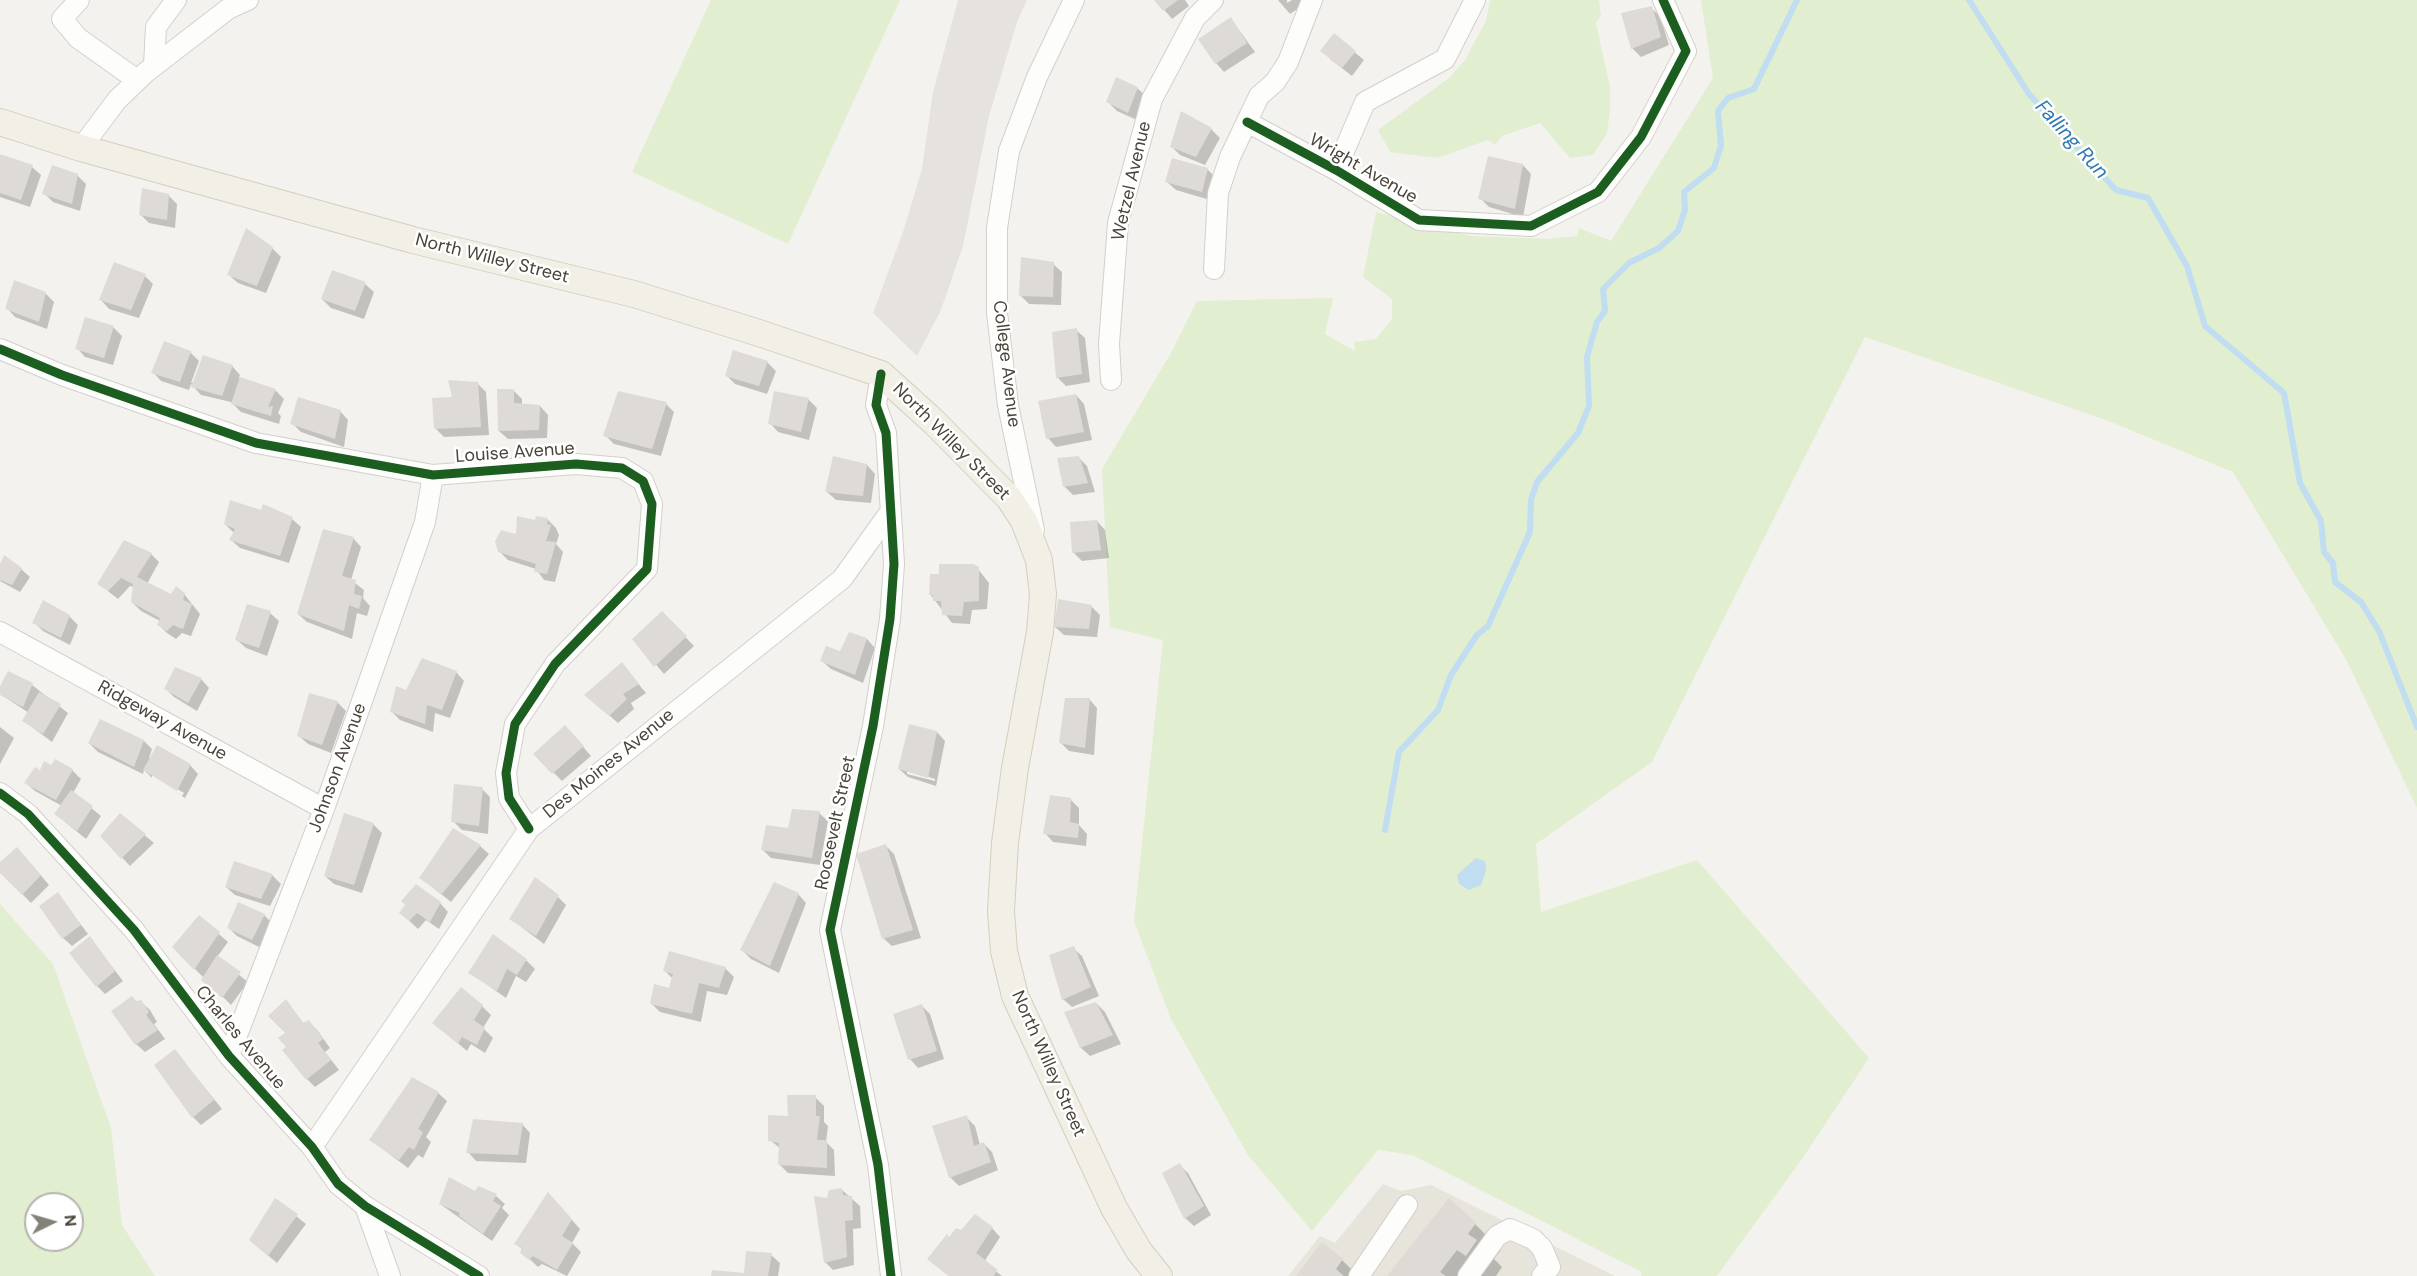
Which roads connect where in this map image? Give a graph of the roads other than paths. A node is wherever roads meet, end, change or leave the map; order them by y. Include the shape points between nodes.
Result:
1 (79, 0) edge
2 (176, 0) edge
3 (248, 0) edge
4 (1074, 0) edge
5 (1213, 0) edge
6 (1312, 0) edge
7 (1475, 0) edge
8 (1663, 0) edge
9 (154, 65) junction
10 (137, 80) junction
11 (0, 122) edge
12 (1247, 122) junction
13 (81, 148) junction
14 (1336, 170) junction
15 (1214, 268) dead end
16 (0, 349) edge
17 (881, 374) junction
18 (1111, 380) dead end
19 (433, 475) junction
20 (890, 512) junction
21 (1039, 560) junction
22 (0, 632) edge
23 (0, 793) edge
24 (324, 809) junction
25 (529, 829) junction
26 (229, 1056) junction
27 (312, 1147) junction
28 (1407, 1205) dead end
29 (365, 1206) junction
30 (390, 1276) edge
31 (479, 1276) edge
32 (891, 1276) edge
33 (1159, 1276) edge
34 (1359, 1276) edge
35 (1468, 1276) edge
36 (1542, 1276) edge

1 - 10 street via 62,19 78,38
2 - 9 street via 156,27
3 - 9 street via 228,9
4 - 21 street, College Avenue via 1037,77 1009,151 997,228 998,325 1008,405
5 - 18 street, Wetzel Avenue via 1195,18 1152,99 1139,144 1118,223 1109,344
6 - 12 street via 1288,62 1275,82 1259,96
7 - 14 street via 1445,59 1365,102
8 - 14 street, Wright Avenue via 1686,51 1641,137 1598,192 1531,226 1419,220
9 - 10 street
10 - 13 street
11 - 13 main road, North Willey Street
12 - 14 street, Wright Avenue
12 - 15 street via 1218,193
13 - 17 main road, North Willey Street via 413,240 634,294
16 - 19 street, Louise Avenue via 62,375 256,443
17 - 20 street, Roosevelt Street via 876,405 886,434
17 - 21 main road, North Willey Street via 1009,498 1024,521
19 - 24 street, Johnson Avenue via 425,522
19 - 25 street, Louise Avenue via 576,464 622,468 643,481 652,504 647,569 555,663 515,724 506,773 509,798
20 - 25 street, Des Moines Avenue via 842,579
20 - 32 street, Roosevelt Street via 894,564 890,619 873,726 830,930 878,1165
21 - 33 main road, North Willey Street via 1043,594 1040,632 1005,843 1001,911 1004,951 1016,996 1114,1208
22 - 24 street, Ridgeway Avenue
23 - 26 street, Charles Avenue via 28,814 134,930
24 - 26 street, Johnson Avenue
25 - 27 street, Des Moines Avenue
26 - 27 street, Charles Avenue
27 - 29 street, Charles Avenue via 338,1184
28 - 34 street
29 - 30 street
29 - 31 street, Charles Avenue
35 - 36 street via 1497,1236 1510,1230 1533,1239 1542,1248 1550,1266

